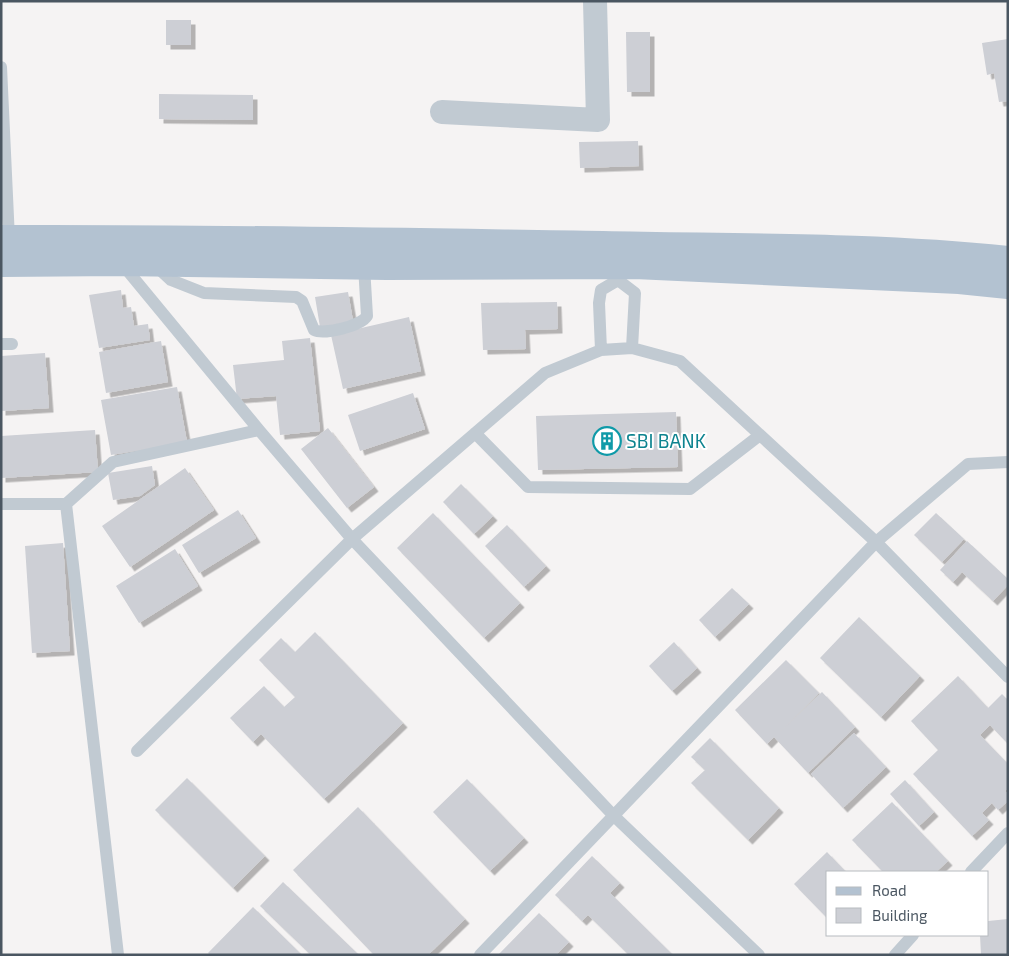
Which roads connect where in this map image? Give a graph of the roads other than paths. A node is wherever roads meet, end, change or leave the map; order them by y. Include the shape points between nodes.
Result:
1 (595, 1) edge
2 (1, 67) edge
3 (442, 112) dead end
4 (4, 247) edge
5 (48, 251) junction
6 (1008, 260) edge
7 (120, 262) junction
8 (153, 262) junction
9 (618, 264) junction
10 (364, 266) junction
11 (1008, 285) edge
12 (632, 348) junction
13 (601, 350) junction
14 (259, 430) junction
15 (475, 433) junction
16 (760, 435) junction
17 (1008, 462) edge
18 (1, 504) edge
19 (66, 504) junction
20 (352, 538) junction
21 (876, 542) junction
22 (1008, 677) edge
23 (137, 751) dead end
24 (613, 815) junction
25 (1008, 833) edge
26 (972, 871) edge
27 (912, 936) edge
28 (118, 955) edge
29 (480, 955) edge
30 (759, 955) edge
31 (895, 955) edge

1 - 3 street via 598,120
2 - 4 lane
4 - 5 main road
5 - 7 main road
5 - 9 main road via 376,241
6 - 9 main road via 860,250
7 - 8 main road
7 - 14 lane
8 - 10 main road
8 - 10 lane via 171,280 204,292 296,297 302,302 314,330 320,333 364,321 367,316
9 - 10 main road
9 - 11 main road
9 - 12 lane via 635,293
9 - 13 lane via 600,290
12 - 13 lane
12 - 16 lane via 680,361
13 - 15 lane via 545,373
14 - 19 lane via 113,462
14 - 20 lane
15 - 16 lane via 528,487 671,489 690,489
15 - 20 lane
16 - 21 lane
17 - 21 lane via 968,464
18 - 19 lane
19 - 28 lane
20 - 23 lane
20 - 24 lane
21 - 22 lane
21 - 24 lane
24 - 29 lane
24 - 30 lane
25 - 26 lane
27 - 31 lane

